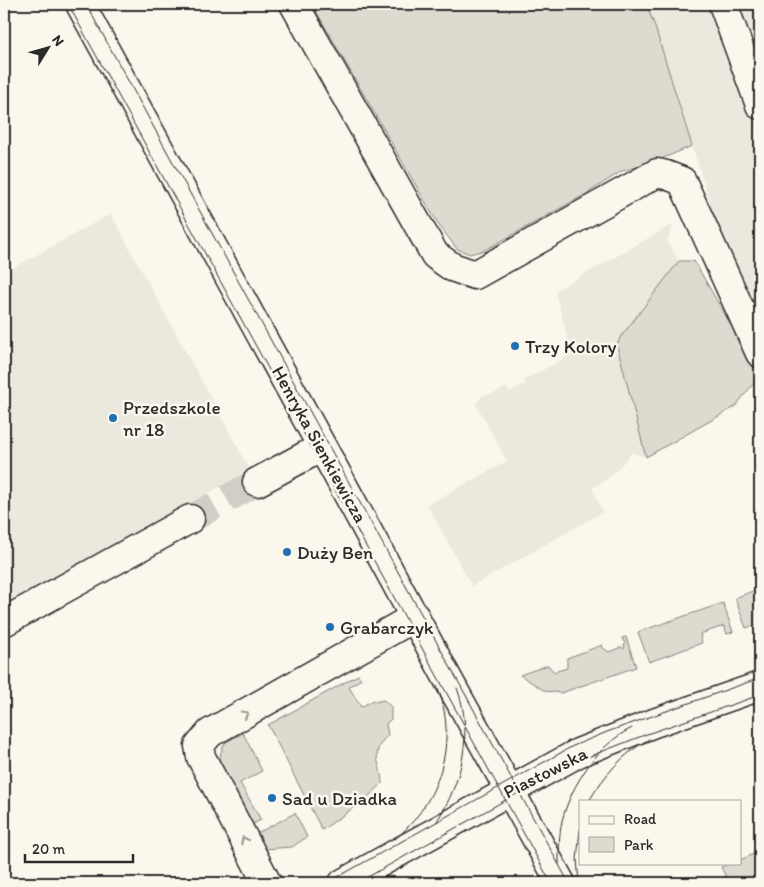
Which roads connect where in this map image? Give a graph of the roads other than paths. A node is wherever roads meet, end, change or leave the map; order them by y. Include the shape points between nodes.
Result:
1 (80, 4) edge
2 (294, 4) edge
3 (723, 4) edge
4 (760, 105) edge
5 (760, 353) edge
6 (322, 447) junction
7 (257, 482) tunnel mouth
8 (190, 519) tunnel mouth
9 (415, 617) junction
10 (4, 622) edge
11 (760, 686) edge
12 (509, 790) junction
13 (267, 883) edge
14 (343, 883) edge
15 (561, 883) edge

1 - 6 street, Henryka Sienkiewicza
2 - 5 street via 435,255 452,267 475,275 657,173 666,174 682,180
3 - 4 street
6 - 7 street
6 - 9 street, Henryka Sienkiewicza
8 - 10 street
9 - 12 street, Henryka Sienkiewicza
13 -> 9 street via 201,757 199,746 210,733
11 - 12 street, Piastowska via 585,750
12 - 14 street, Piastowska
12 - 15 street, Henryka Sienkiewicza

